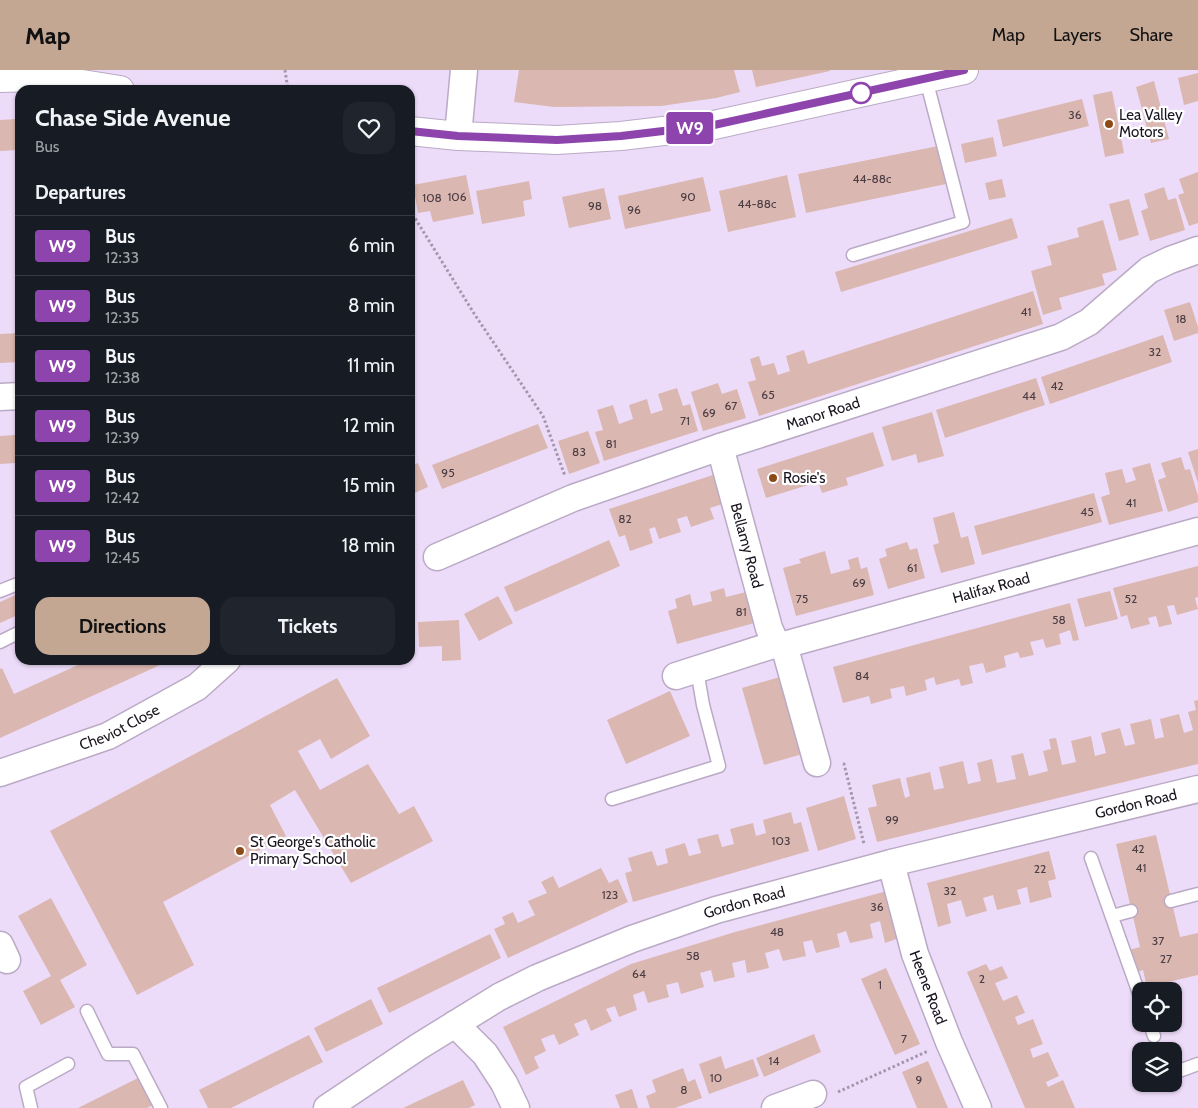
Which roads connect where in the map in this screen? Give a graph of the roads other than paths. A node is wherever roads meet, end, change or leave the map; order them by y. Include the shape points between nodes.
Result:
1 (464, 70) edge
2 (964, 70) edge
3 (0, 78) edge
4 (926, 79) junction
5 (88, 85) edge
6 (415, 132) edge
7 (458, 136) junction
8 (1198, 250) edge
9 (853, 255) dead end
10 (15, 396) edge
11 (0, 397) edge
12 (720, 447) junction
13 (1198, 531) edge
14 (437, 557) dead end
15 (15, 584) edge
16 (0, 591) edge
17 (15, 634) edge
18 (0, 642) edge
19 (780, 645) junction
20 (221, 665) edge
21 (686, 673) joint
22 (817, 763) road end
23 (0, 773) edge
24 (1197, 794) edge
25 (612, 799) dead end
26 (1092, 858) dead end
27 (881, 866) junction
28 (1198, 894) edge
29 (1171, 901) dead end
30 (1131, 911) dead end
31 (1112, 916) junction
32 (1135, 982) edge
33 (87, 1011) dead end
34 (455, 1024) junction
35 (68, 1064) dead end
36 (1198, 1064) edge
37 (1182, 1070) edge
38 (813, 1094) road end
39 (31, 1108) edge
40 (161, 1108) edge
41 (327, 1108) edge
42 (516, 1108) edge
43 (775, 1108) edge
44 (978, 1108) edge

1 - 7 street
2 - 4 street
3 - 5 street via 37,77
4 - 7 street via 714,125 557,140
4 - 9 lane via 963,222
6 - 7 street
8 - 12 street, Manor Road via 1149,270 1089,322 1061,337
10 - 11 street
12 - 14 street, Manor Road via 573,498
12 - 19 street, Bellamy Road via 769,628
13 - 19 street, Halifax Road
15 - 16 lane
17 - 18 lane
19 - 21 street, Halifax Road
19 - 22 street
20 - 23 street, Cheviot Close via 197,687 108,736
21 - 25 lane via 703,705 719,766
24 - 27 street, Gordon Road
26 - 31 lane
27 - 34 street, Gordon Road via 716,910 632,939 537,978
27 - 44 street, Heene Road
28 - 29 lane
30 - 31 lane
31 - 32 lane
33 - 40 lane via 108,1054 133,1054
34 - 41 street, Gordon Road
34 - 42 street via 485,1054
35 - 39 lane via 26,1087
36 - 37 lane
38 - 43 street

